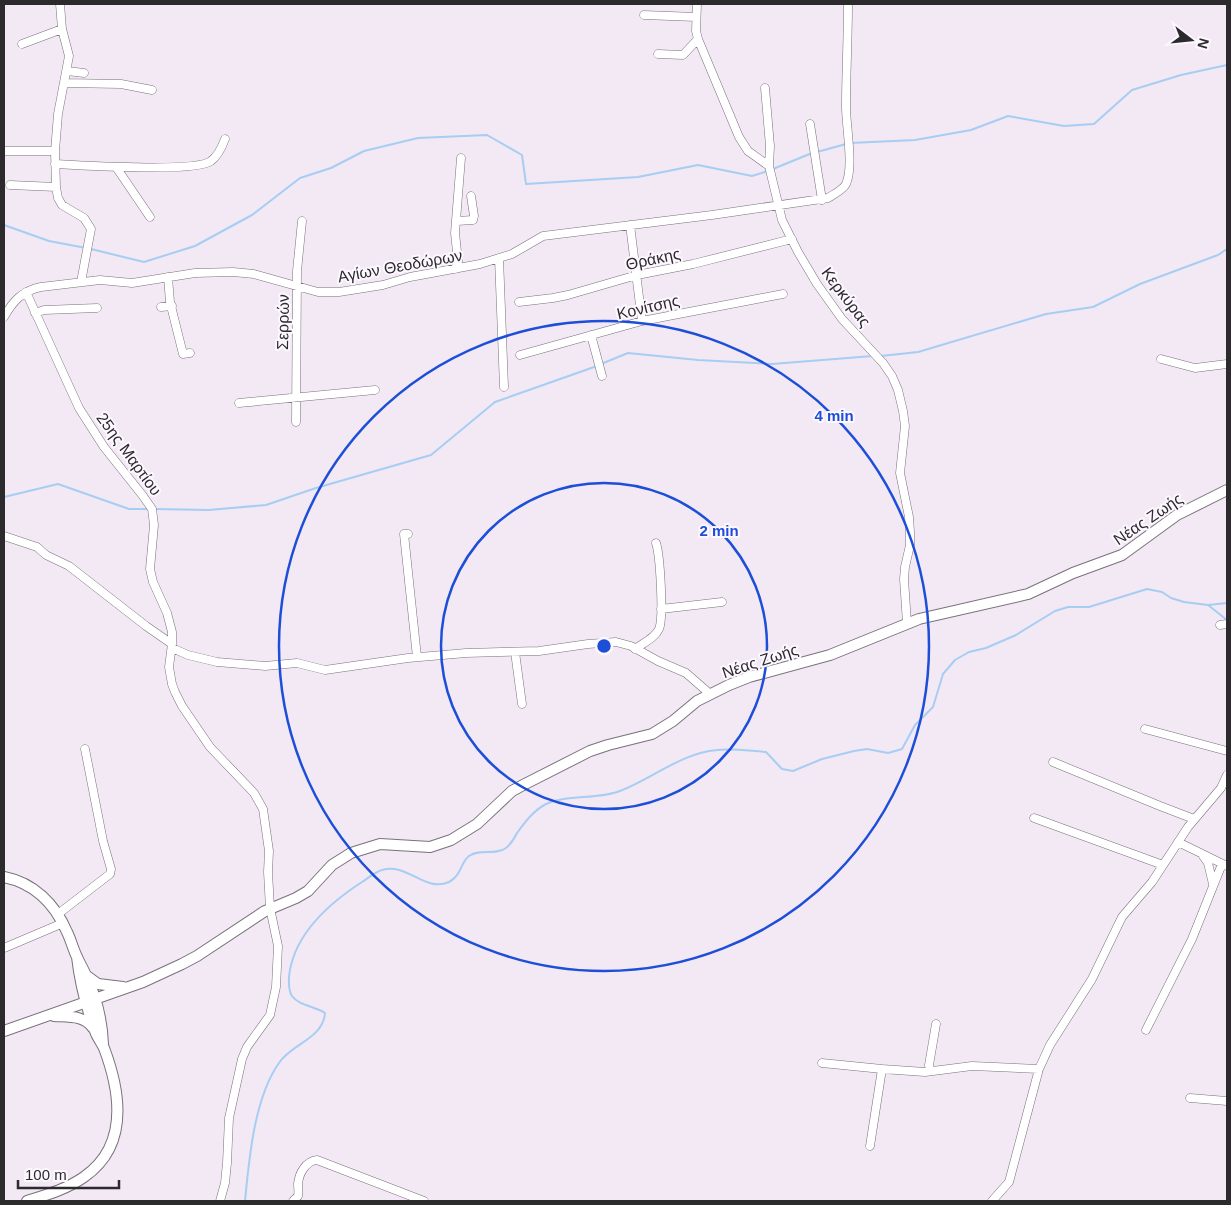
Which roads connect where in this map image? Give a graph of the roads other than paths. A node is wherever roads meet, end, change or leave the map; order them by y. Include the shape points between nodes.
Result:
1 (60, 4) edge
2 (696, 4) edge
3 (848, 4) edge
4 (644, 15) dead end
5 (696, 17) junction
6 (62, 29) junction
7 (698, 39) junction
8 (22, 44) dead end
9 (658, 54) dead end
10 (67, 71) junction
11 (84, 72) dead end
12 (64, 83) junction
13 (765, 88) dead end
14 (152, 90) dead end
15 (810, 124) dead end
16 (225, 139) dead end
17 (4, 151) edge
18 (55, 151) junction
19 (461, 158) dead end
20 (55, 164) junction
21 (769, 166) junction
22 (116, 167) junction
23 (10, 185) dead end
24 (56, 187) junction
25 (471, 196) dead end
26 (822, 200) junction
27 (779, 204) junction
28 (150, 217) dead end
29 (302, 221) dead end
30 (457, 221) junction
31 (630, 225) junction
32 (792, 239) junction
33 (499, 258) junction
34 (455, 269) junction
35 (638, 275) junction
36 (168, 277) junction
37 (81, 282) junction
38 (297, 286) junction
39 (26, 292) junction
40 (783, 294) dead end
41 (519, 302) dead end
42 (172, 306) junction
43 (161, 307) dead end
44 (97, 308) dead end
45 (35, 313) junction
46 (4, 317) edge
47 (642, 321) junction
48 (591, 335) junction
49 (190, 353) dead end
50 (520, 355) dead end
51 (1161, 360) dead end
52 (1227, 364) edge
53 (602, 376) dead end
54 (504, 387) dead end
55 (375, 390) dead end
56 (296, 397) junction
57 (239, 403) dead end
58 (296, 422) dead end
59 (1227, 490) edge
60 (408, 534) dead end
61 (4, 536) edge
62 (656, 543) dead end
63 (722, 602) dead end
64 (660, 609) junction
65 (907, 623) junction
66 (172, 646) junction
67 (635, 649) junction
68 (515, 652) junction
69 (417, 657) junction
70 (710, 694) junction
71 (522, 704) dead end
72 (1145, 729) dead end
73 (85, 749) dead end
74 (1227, 752) edge
75 (1053, 762) dead end
76 (1227, 777) edge
77 (1034, 818) dead end
78 (1194, 819) junction
79 (1178, 842) junction
80 (1203, 855) junction
81 (1163, 865) junction
82 (1225, 865) edge
83 (4, 878) edge
84 (1213, 884) junction
85 (270, 908) junction
86 (60, 918) junction
87 (4, 948) edge
88 (76, 957) junction
89 (87, 976) junction
90 (129, 987) junction
91 (91, 1001) junction
92 (48, 1016) junction
93 (936, 1024) dead end
94 (1146, 1030) dead end
95 (4, 1031) edge
96 (96, 1032) junction
97 (104, 1048) junction
98 (822, 1063) dead end
99 (1039, 1068) junction
100 (882, 1069) junction
101 (930, 1071) junction
102 (1190, 1098) dead end
103 (1227, 1101) edge
104 (870, 1146) dead end
105 (27, 1201) edge
106 (220, 1201) edge
107 (294, 1201) edge
108 (424, 1201) edge
109 (992, 1201) edge

1 - 6 street
2 - 5 street
3 - 26 street via 846,184
4 - 5 street
5 - 7 street
6 - 8 street
6 - 10 street via 69,56
7 - 9 street via 683,55
7 - 21 street via 741,142
10 - 11 street
10 - 12 street
12 - 14 street via 121,84
12 - 18 street
13 - 21 street, Κερκύρας
15 - 26 street
16 - 22 street via 216,157 204,164
17 - 18 street
18 - 20 street
19 - 30 street
20 - 22 street
20 - 24 street
21 - 27 street, Κερκύρας
22 - 28 street
23 - 24 street
24 - 37 street via 62,204 84,218 91,229
25 - 30 street via 473,220
26 - 27 street, Αγίων Θεοδώρων
27 - 31 street, Αγίων Θεοδώρων
27 - 32 street, Κερκύρας via 782,220
29 - 38 street, Σερρών
30 - 34 street via 458,261
31 - 33 street, Αγίων Θεοδώρων via 543,236
31 - 35 street
32 - 35 street, Θράκης
32 - 65 street, Κερκύρας via 817,284 842,319 883,363 898,390 904,426 900,473 910,532 904,579
33 - 34 street, Αγίων Θεοδώρων
33 - 54 street
34 - 38 street, Αγίων Θεοδώρων via 339,292 318,292
35 - 41 street, Θράκης via 561,297
35 - 47 street
36 - 37 street, Αγίων Θεοδώρων via 132,283
36 - 38 street, Αγίων Θεοδώρων via 244,272
36 - 42 street
37 - 39 street, Αγίων Θεοδώρων
38 - 56 street, Σερρών
39 - 45 street, 25ης Μαρτίου
39 - 46 street via 17,298
40 - 47 street, Κονίτσης
42 - 43 street
42 - 49 street via 183,354
44 - 45 street
45 - 66 street, 25ης Μαρτίου via 85,418 152,509 154,525 150,569 170,623
47 - 48 street, Κονίτσης
48 - 50 street, Κονίτσης
48 - 53 street
51 - 52 street via 1194,368
55 - 56 street
56 - 57 street
56 - 58 street, Σερρών
59 - 65 street, Νέας Ζωής via 1177,515 1117,558 1022,596
60 - 69 street via 404,534
61 - 66 street via 37,547 69,566
62 - 64 street
63 - 64 street
64 - 67 street via 659,629
65 - 70 street, Νέας Ζωής via 830,655 749,677
66 - 69 street via 188,655 217,662 265,666 297,663 325,670
66 - 85 street, 25ης Μαρτίου via 168,667 182,706 210,747 241,778 263,809
67 - 68 street via 606,642
67 - 70 street via 686,673
68 - 69 street
68 - 71 street
70 - 85 street, Νέας Ζωής via 652,734 590,751 525,784 477,824 451,840 430,847 380,844 351,853 332,865 308,891
72 - 74 street
73 - 86 street via 111,869 110,874
75 - 78 street
76 - 78 street
77 - 81 street
78 - 79 street
79 - 80 street
79 - 81 street
80 - 82 street
80 - 84 street
81 - 99 street via 1118,922 1092,979
82 - 84 street
83 - 86 street via 32,888 47,900
84 - 94 street via 1192,939
85 - 90 street, Νέας Ζωής via 197,956
85 - 106 street, 25ης Μαρτίου via 278,946 276,988 270,1015 246,1047 242,1058 228,1118 227,1163
86 - 87 street
86 - 88 street
88 - 89 street
88 - 91 street via 81,988
89 - 90 street via 98,984
89 - 91 street
90 - 91 street, Νέας Ζωής
91 - 92 street, Νέας Ζωής
91 - 96 street
91 - 97 street via 101,1018
92 - 95 street, Νέας Ζωής
92 - 96 street via 81,1019
93 - 101 street
96 - 97 street
97 - 105 street via 118,1101 117,1125 109,1148 83,1178
98 - 100 street
99 - 101 street via 972,1066
99 - 109 street via 1009,1182
100 - 101 street
100 - 104 street
102 - 103 street
107 - 108 street via 306,1165 317,1160

